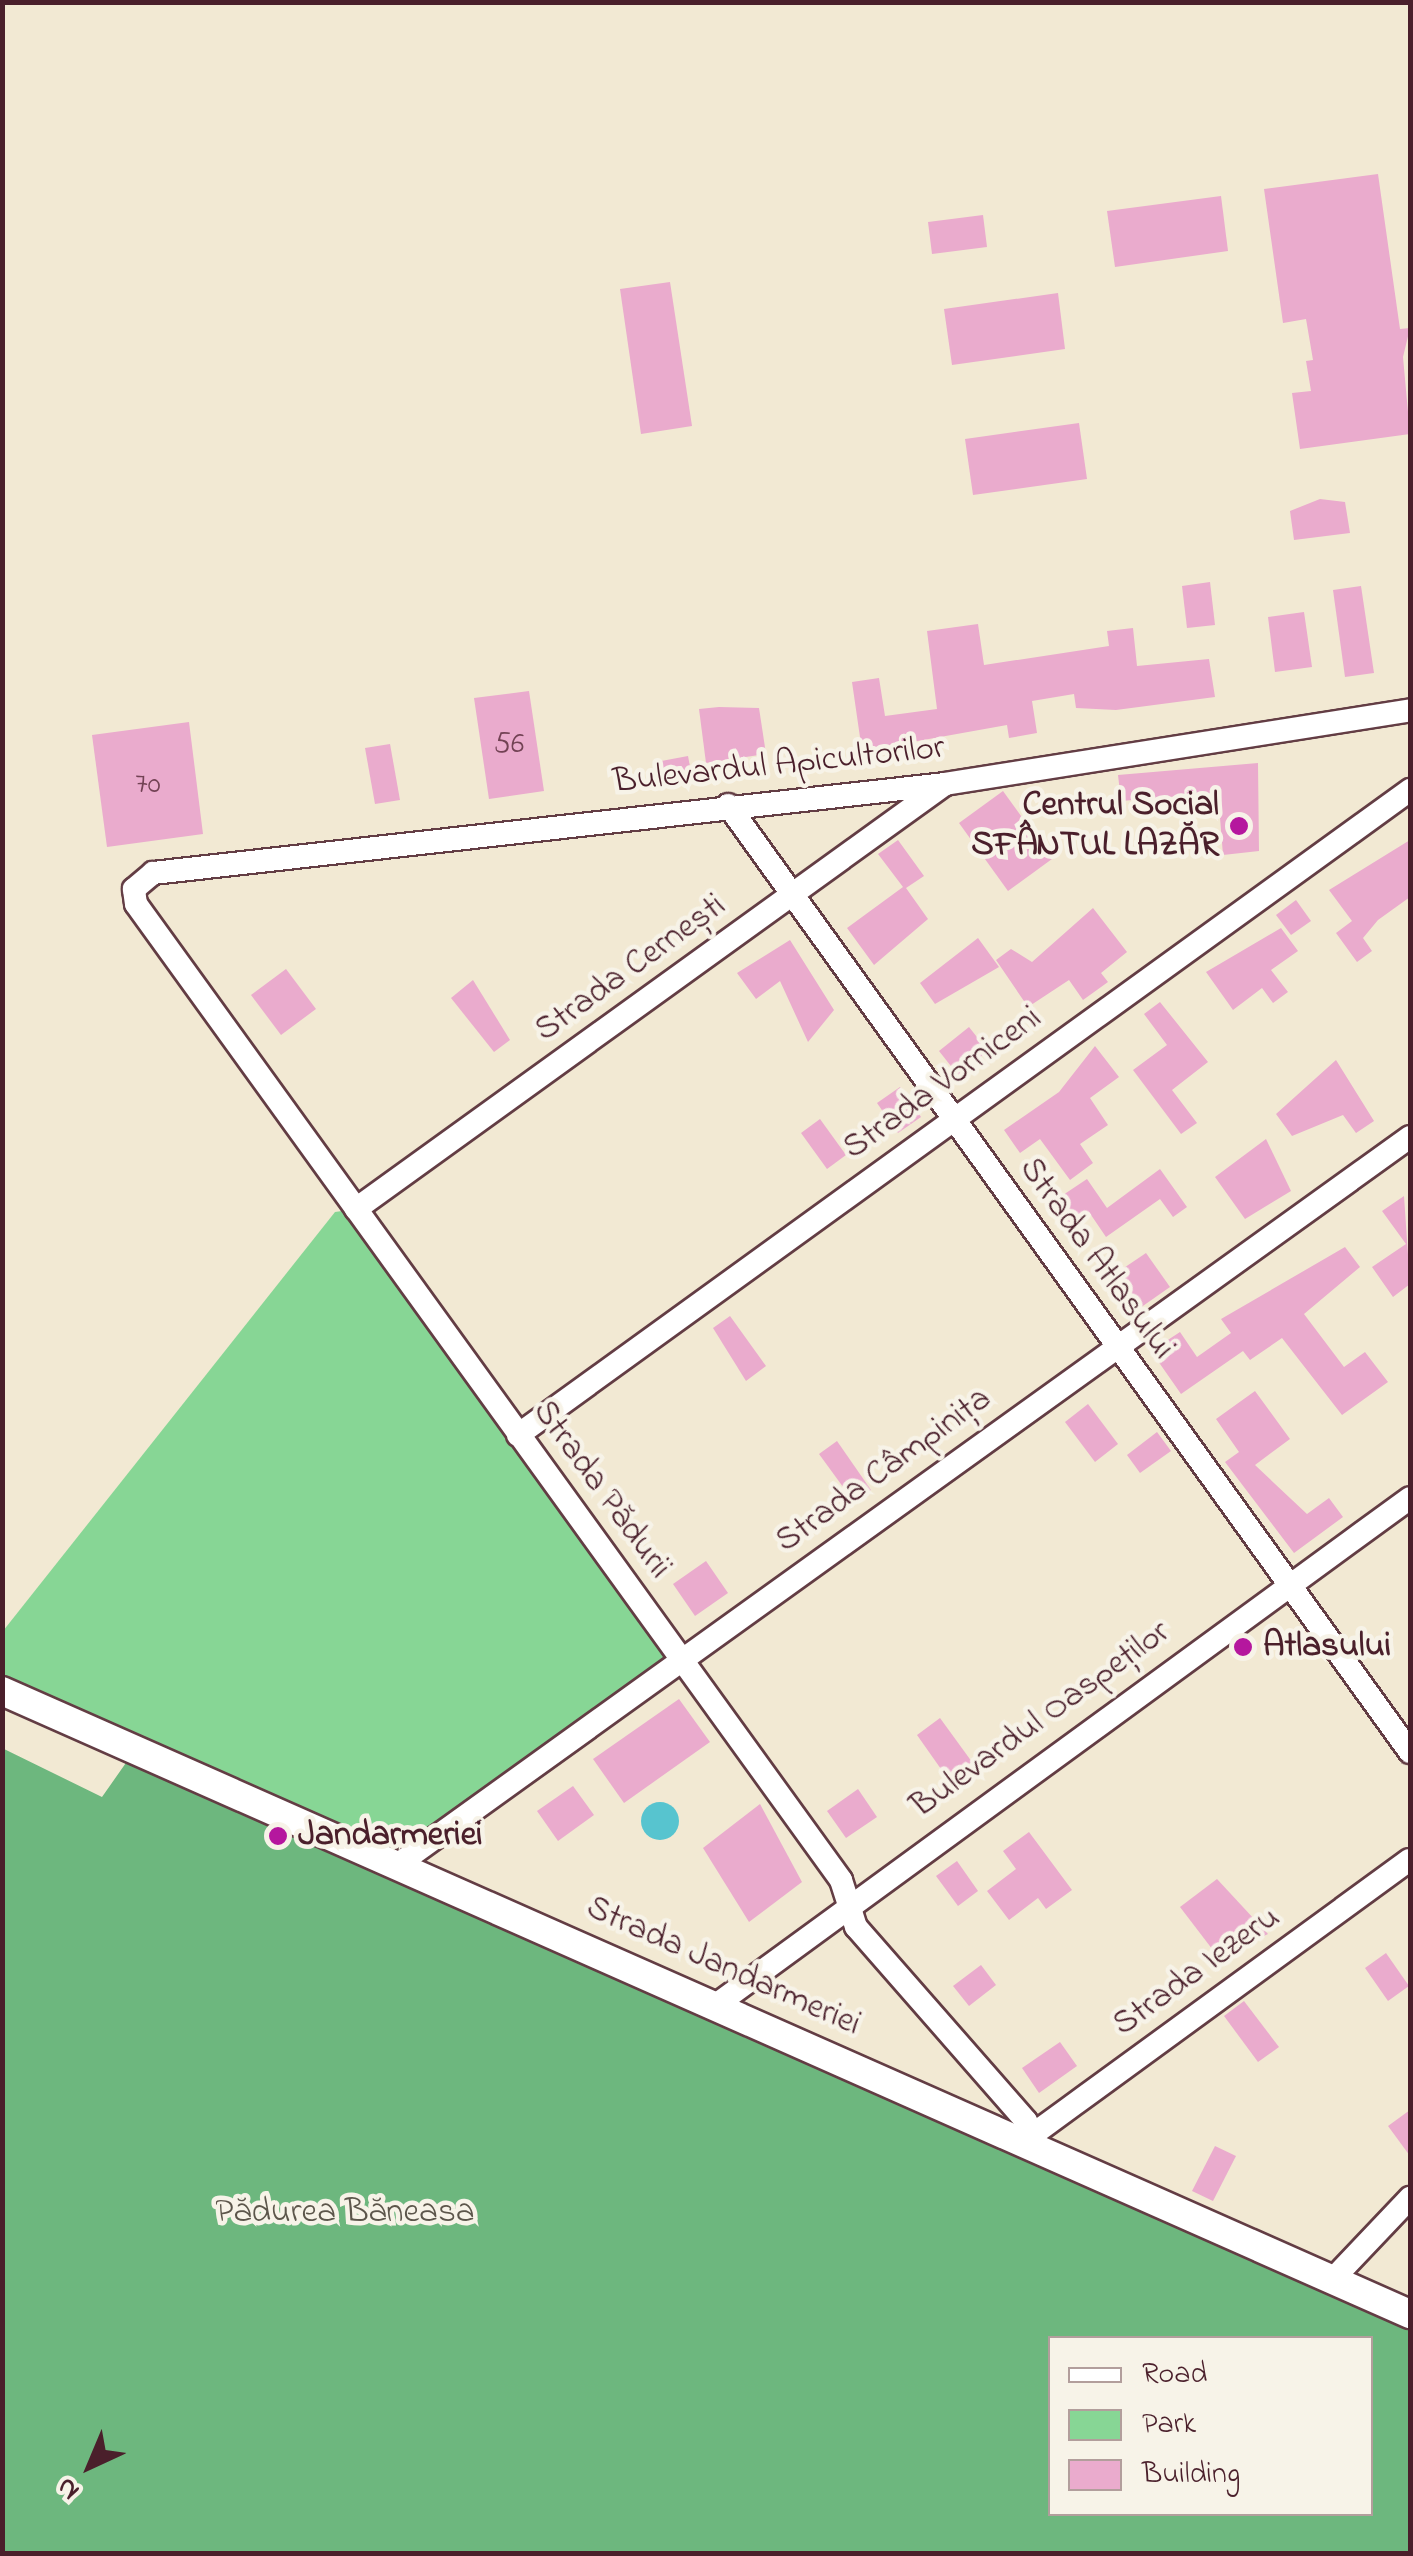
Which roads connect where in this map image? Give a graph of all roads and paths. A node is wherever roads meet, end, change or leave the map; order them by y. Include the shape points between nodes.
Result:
1 (1410, 710) edge
2 (945, 784) junction
3 (1410, 790) edge
4 (728, 805) junction
5 (153, 873) joint
6 (792, 895) junction
7 (953, 1120) junction
8 (1410, 1137) edge
9 (356, 1209) junction
10 (1116, 1346) junction
11 (518, 1435) junction
12 (1410, 1498) edge
13 (1288, 1584) junction
14 (681, 1660) junction
15 (2, 1691) edge
16 (1410, 1752) edge
17 (1410, 1860) edge
18 (400, 1864) junction
19 (852, 1900) junction
20 (716, 2005) junction
21 (1024, 2141) junction
22 (1410, 2198) edge
23 (1333, 2279) junction
24 (1410, 2314) edge

1 - 2 street, Bulevardul Apicultorilor
2 - 4 street, Bulevardul Apicultorilor
2 - 6 street, Strada Cernești
3 - 7 street, Strada Vorniceni
4 - 5 street, Bulevardul Apicultorilor
4 - 6 street, Strada Atlasului
5 - 9 street, Strada Pădurii via 134,889 136,904
6 - 7 street, Strada Atlasului
6 - 9 street, Strada Cernești
7 - 10 street, Strada Atlasului
7 - 11 street, Strada Vorniceni
8 - 10 street, Strada Câmpinița
9 - 11 street, Strada Pădurii
10 - 13 street, Strada Atlasului
10 - 14 street, Strada Câmpinița
11 - 14 street, Strada Pădurii
12 - 13 street, Bulevardul Oaspeților
13 - 16 street, Strada Atlasului
13 - 19 street, Bulevardul Oaspeților
14 - 18 street, Strada Câmpinița
14 - 19 street, Strada Pădurii
15 - 18 street, Strada Jandarmeriei
17 - 21 street, Strada Iezeru
18 - 20 street, Strada Jandarmeriei
19 - 20 street, Bulevardul Oaspeților
19 - 21 street, Strada Pădurii via 856,1927 1022,2115
20 - 21 street, Strada Jandarmeriei
21 - 23 street, Strada Jandarmeriei
22 - 23 street
23 - 24 street, Strada Jandarmeriei

